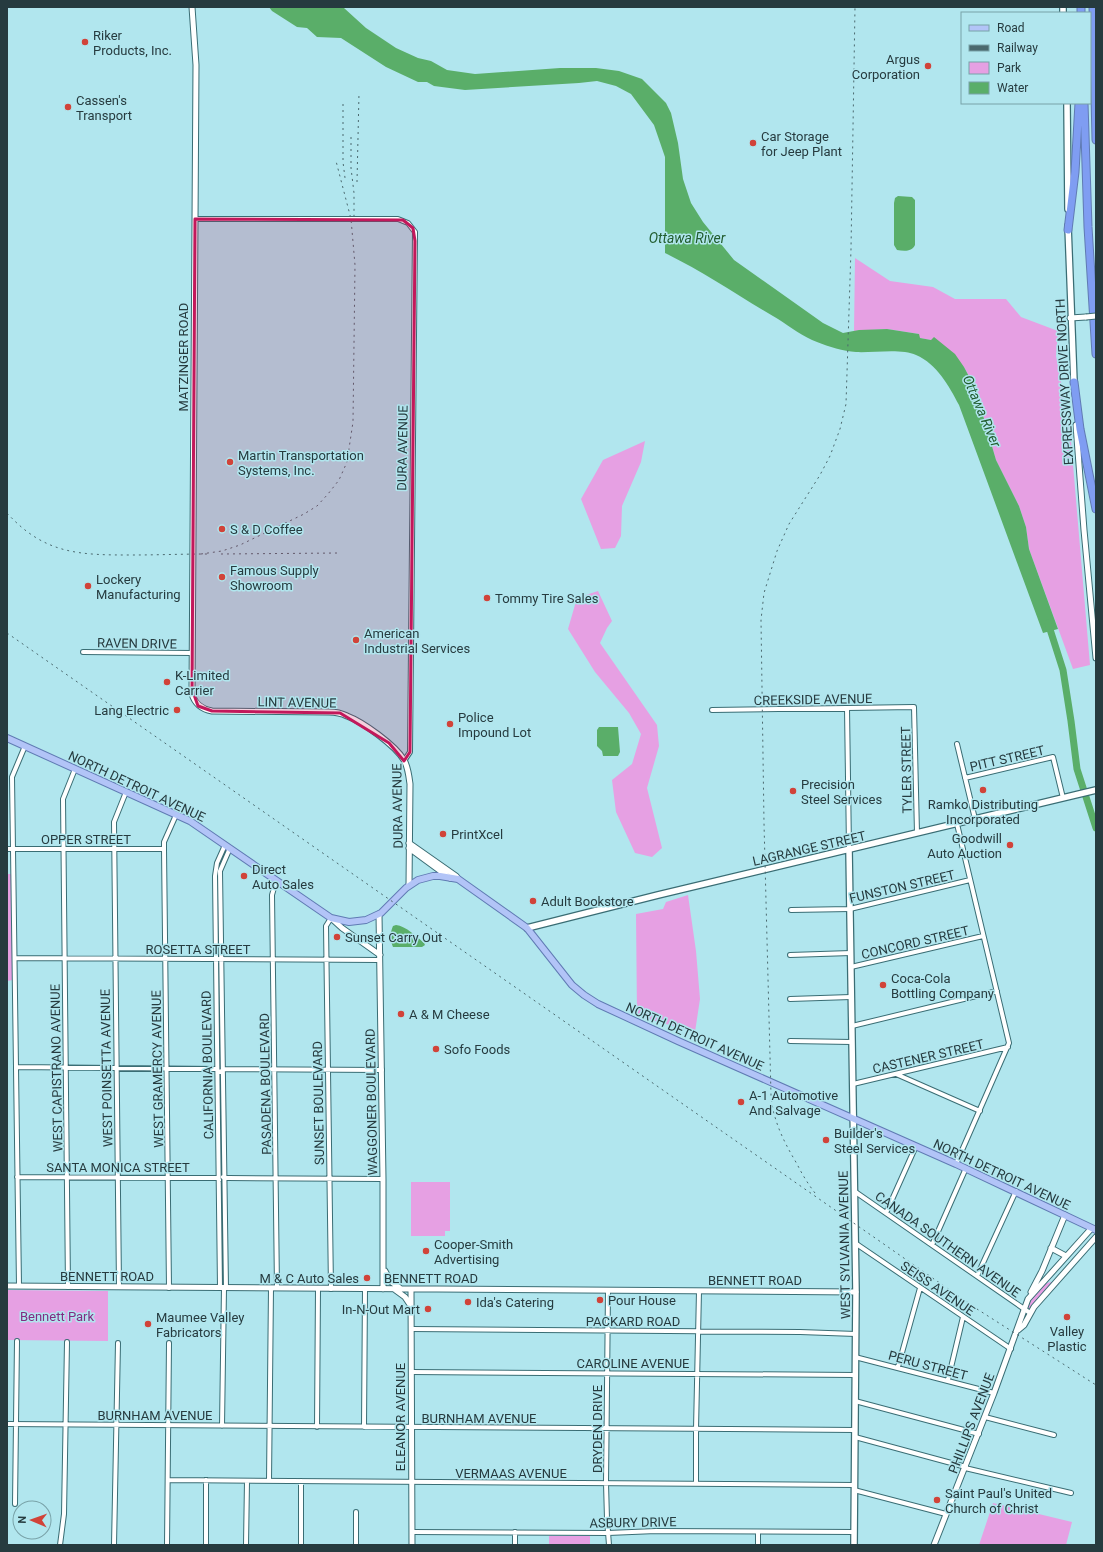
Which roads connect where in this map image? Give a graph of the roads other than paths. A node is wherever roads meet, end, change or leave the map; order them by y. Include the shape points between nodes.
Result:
1 (192, 7) edge
2 (1094, 7) edge
3 (1096, 35) edge
4 (1067, 104) edge
5 (1079, 104) edge
6 (1084, 104) edge
7 (1096, 140) edge
8 (195, 219) junction
9 (1068, 230) junction
10 (1096, 316) edge
11 (1070, 318) junction
12 (1096, 354) edge
13 (1074, 382) junction
14 (1096, 509) edge
15 (83, 652) dead end
16 (192, 653) junction
17 (1096, 658) edge
18 (198, 706) joint
19 (914, 707) joint
20 (847, 708) junction
21 (712, 710) dead end
22 (7, 738) edge
23 (956, 744) dead end
24 (25, 746) junction
25 (404, 761) junction
26 (75, 769) junction
27 (965, 778) junction
28 (1096, 790) edge
29 (126, 792) junction
30 (1063, 798) junction
31 (176, 815) junction
32 (975, 819) junction
33 (957, 824) junction
34 (917, 833) junction
35 (228, 846) junction
36 (409, 846) junction
37 (7, 849) edge
38 (14, 849) junction
39 (64, 849) junction
40 (113, 849) junction
41 (164, 849) junction
42 (849, 850) junction
43 (450, 878) junction
44 (458, 879) junction
45 (970, 880) junction
46 (278, 882) junction
47 (409, 886) junction
48 (218, 898) junction
49 (850, 909) junction
50 (791, 910) dead end
51 (379, 914) junction
52 (331, 918) junction
53 (527, 928) junction
54 (983, 936) junction
55 (851, 953) junction
56 (790, 955) dead end
57 (15, 958) junction
58 (65, 958) junction
59 (380, 958) junction
60 (115, 959) junction
61 (166, 959) junction
62 (216, 959) junction
63 (221, 959) junction
64 (326, 959) junction
65 (273, 960) junction
66 (851, 967) junction
67 (997, 991) junction
68 (851, 998) junction
69 (790, 999) dead end
70 (219, 1014) junction
71 (852, 1026) junction
72 (790, 1041) dead end
73 (852, 1042) junction
74 (1008, 1047) junction
75 (16, 1067) junction
76 (66, 1068) junction
77 (116, 1068) junction
78 (167, 1068) junction
79 (217, 1069) junction
80 (223, 1069) junction
81 (274, 1069) junction
82 (328, 1070) junction
83 (382, 1070) junction
84 (895, 1074) junction
85 (853, 1084) junction
86 (980, 1111) junction
87 (853, 1119) junction
88 (218, 1124) junction
89 (223, 1124) junction
90 (916, 1146) junction
91 (956, 1164) junction
92 (966, 1168) junction
93 (17, 1177) junction
94 (68, 1177) junction
95 (117, 1178) junction
96 (168, 1178) junction
97 (218, 1178) junction
98 (224, 1178) junction
99 (276, 1179) junction
100 (329, 1179) junction
101 (383, 1179) junction
102 (854, 1191) junction
103 (1016, 1191) junction
104 (886, 1213) junction
105 (1065, 1215) junction
106 (1096, 1223) edge
107 (1091, 1229) edge
108 (222, 1232) junction
109 (1096, 1236) edge
110 (855, 1243) junction
111 (932, 1245) junction
112 (1051, 1248) junction
113 (1064, 1258) junction
114 (1070, 1267) junction
115 (383, 1268) junction
116 (977, 1276) junction
117 (1048, 1276) junction
118 (1055, 1283) junction
119 (7, 1286) edge
120 (19, 1286) junction
121 (68, 1287) junction
122 (119, 1287) junction
123 (169, 1288) junction
124 (223, 1288) junction
125 (274, 1288) junction
126 (920, 1288) junction
127 (318, 1289) junction
128 (331, 1289) junction
129 (365, 1289) junction
130 (383, 1289) junction
131 (394, 1289) junction
132 (405, 1289) junction
133 (411, 1289) junction
134 (608, 1290) junction
135 (699, 1291) junction
136 (856, 1292) junction
137 (1028, 1299) junction
138 (411, 1307) junction
139 (1024, 1309) junction
140 (1030, 1313) junction
141 (963, 1318) junction
142 (411, 1329) junction
143 (1018, 1330) junction
144 (607, 1331) junction
145 (698, 1331) junction
146 (856, 1334) junction
147 (17, 1342) dead end
148 (67, 1342) dead end
149 (118, 1343) dead end
150 (169, 1343) dead end
151 (1011, 1349) junction
152 (856, 1356) junction
153 (898, 1367) junction
154 (411, 1372) junction
155 (607, 1373) junction
156 (697, 1373) junction
157 (855, 1374) junction
158 (948, 1380) junction
159 (994, 1393) junction
160 (855, 1402) junction
161 (985, 1417) junction
162 (7, 1424) edge
163 (16, 1424) junction
164 (66, 1425) junction
165 (116, 1425) junction
166 (169, 1426) junction
167 (222, 1426) junction
168 (270, 1426) junction
169 (317, 1427) junction
170 (364, 1427) junction
171 (411, 1428) junction
172 (607, 1429) junction
173 (696, 1430) junction
174 (855, 1434) junction
175 (979, 1434) junction
176 (1054, 1435) dead end
177 (965, 1468) junction
178 (168, 1480) junction
179 (206, 1480) junction
180 (246, 1481) junction
181 (269, 1481) junction
182 (301, 1481) junction
183 (412, 1482) junction
184 (606, 1483) junction
185 (696, 1484) junction
186 (854, 1488) junction
187 (1071, 1493) dead end
188 (15, 1500) edge
189 (356, 1512) dead end
190 (946, 1514) junction
191 (412, 1532) junction
192 (515, 1532) junction
193 (758, 1532) junction
194 (854, 1532) junction
195 (608, 1533) junction
196 (60, 1545) edge
197 (114, 1545) edge
198 (167, 1545) edge
199 (206, 1545) edge
200 (246, 1545) edge
201 (301, 1545) edge
202 (356, 1545) edge
203 (412, 1545) edge
204 (515, 1545) edge
205 (609, 1545) edge
206 (758, 1545) edge
207 (854, 1545) edge
208 (934, 1545) edge

1 - 8 street, MATZINGER ROAD via 196,65
2 - 3 highway
2 - 7 highway
4 - 9 main road, EXPRESSWAY DRIVE NORTH
5 - 9 highway
6 - 12 highway
8 - 16 street, MATZINGER ROAD
8 - 25 street, DURA AVENUE via 398,219 408,223 414,232 410,752
9 - 11 main road, EXPRESSWAY DRIVE NORTH
10 - 11 street, bridge
11 - 13 main road, EXPRESSWAY DRIVE NORTH
13 - 14 highway via 1080,429
13 - 17 street, EXPRESSWAY DRIVE NORTH
15 - 16 street, RAVEN DRIVE
16 - 18 street, MATZINGER ROAD via 192,694
18 - 25 street, LINT AVENUE via 217,712 340,713 353,718 389,743
19 - 20 street, CREEKSIDE AVENUE
19 - 34 street, TYLER STREET
20 - 21 street, CREEKSIDE AVENUE
20 - 42 street
22 - 24 main road, NORTH DETROIT AVENUE
23 - 27 street
24 - 26 main road, NORTH DETROIT AVENUE
24 - 38 street via 12,777
25 - 36 street, DURA AVENUE via 410,784
26 - 29 main road, NORTH DETROIT AVENUE
26 - 39 street, WEST CAPISTRANO AVENUE via 63,796
27 - 30 street, PITT STREET via 1053,757
27 - 32 street
28 - 30 main road, LAGRANGE STREET
29 - 31 main road, NORTH DETROIT AVENUE
29 - 40 street, WEST POINSETTA AVENUE via 114,818
30 - 32 main road, LAGRANGE STREET
31 - 35 main road, NORTH DETROIT AVENUE
31 - 41 street, WEST GRAMERCY AVENUE via 164,842
32 - 33 main road, LAGRANGE STREET
33 - 34 main road, LAGRANGE STREET
33 - 45 street
34 - 42 main road, LAGRANGE STREET
35 - 46 main road, NORTH DETROIT AVENUE
35 - 48 street, CALIFORNIA BOULEVARD via 216,867
36 - 43 street
36 - 44 street
36 - 47 street, DURA AVENUE
37 - 38 street, OPPER STREET
38 - 39 street, OPPER STREET
38 - 57 street
39 - 40 street, OPPER STREET
39 - 58 street, WEST CAPISTRANO AVENUE
40 - 41 street, OPPER STREET
40 - 60 street, WEST POINSETTA AVENUE
41 - 61 street, WEST GRAMERCY AVENUE
42 - 49 main road, WEST SYLVANIA AVENUE
42 - 53 main road, LAGRANGE STREET
43 - 44 main road, NORTH DETROIT AVENUE
43 - 47 main road, NORTH DETROIT AVENUE via 433,876 418,880
44 - 53 main road, NORTH DETROIT AVENUE
45 - 49 street, FUNSTON STREET
45 - 54 street
46 - 52 main road, NORTH DETROIT AVENUE
46 - 65 street, PASADENA BOULEVARD via 272,895
47 - 51 main road, NORTH DETROIT AVENUE
48 - 62 street, CALIFORNIA BOULEVARD
48 - 63 street, CALIFORNIA BOULEVARD
49 - 50 street, FUNSTON STREET
49 - 55 main road, WEST SYLVANIA AVENUE
51 - 52 main road, NORTH DETROIT AVENUE via 357,922
51 - 59 street, WAGGONER BOULEVARD
52 - 59 street, NORTH DETROIT AVENUE
52 - 64 street, SUNSET BOULEVARD via 326,926
53 - 87 main road, NORTH DETROIT AVENUE via 572,985 598,1004
54 - 66 street, CONCORD STREET
54 - 67 street
55 - 56 street
55 - 66 main road, WEST SYLVANIA AVENUE
57 - 58 street, ROSETTA STREET
57 - 75 street
58 - 60 street, ROSETTA STREET
58 - 76 street, WEST CAPISTRANO AVENUE
59 - 64 street, ROSETTA STREET
59 - 83 street, WAGGONER BOULEVARD
60 - 61 street, ROSETTA STREET
60 - 77 street, WEST POINSETTA AVENUE
61 - 62 street, ROSETTA STREET
61 - 78 street, WEST GRAMERCY AVENUE
62 - 63 street, ROSETTA STREET
62 - 70 street, CALIFORNIA BOULEVARD
63 - 65 street, ROSETTA STREET
63 - 70 street, CALIFORNIA BOULEVARD
64 - 65 street, ROSETTA STREET
64 - 82 street, SUNSET BOULEVARD
65 - 81 street, PASADENA BOULEVARD
66 - 68 main road, WEST SYLVANIA AVENUE
67 - 71 street
67 - 74 street
68 - 69 street
68 - 71 main road, WEST SYLVANIA AVENUE
70 - 79 street, CALIFORNIA BOULEVARD
70 - 80 street, CALIFORNIA BOULEVARD
71 - 73 main road, WEST SYLVANIA AVENUE
72 - 73 street
73 - 85 main road, WEST SYLVANIA AVENUE
74 - 84 street, CASTENER STREET
74 - 86 street
75 - 76 street
75 - 93 street
76 - 77 street
76 - 94 street, WEST CAPISTRANO AVENUE
77 - 78 street
77 - 95 street, WEST POINSETTA AVENUE
78 - 79 street
78 - 96 street, WEST GRAMERCY AVENUE
79 - 80 street via 221,1065
79 - 88 street, CALIFORNIA BOULEVARD
80 - 81 street
80 - 89 street, CALIFORNIA BOULEVARD
81 - 82 street
81 - 99 street, PASADENA BOULEVARD
82 - 83 street
82 - 100 street, SUNSET BOULEVARD
83 - 101 street, WAGGONER BOULEVARD
84 - 85 street, CASTENER STREET
84 - 86 street
85 - 87 main road, WEST SYLVANIA AVENUE
86 - 91 street
87 - 90 main road, NORTH DETROIT AVENUE
87 - 102 main road, WEST SYLVANIA AVENUE
88 - 89 street
88 - 97 street, CALIFORNIA BOULEVARD
89 - 98 street, CALIFORNIA BOULEVARD
90 - 91 main road, NORTH DETROIT AVENUE
90 - 104 street
91 - 92 main road, NORTH DETROIT AVENUE
92 - 103 main road, NORTH DETROIT AVENUE
92 - 111 street
93 - 94 street, SANTA MONICA STREET
93 - 120 street
94 - 95 street, SANTA MONICA STREET
94 - 121 street, WEST CAPISTRANO AVENUE
95 - 96 street, SANTA MONICA STREET
95 - 122 street, WEST POINSETTA AVENUE
96 - 97 street, SANTA MONICA STREET
96 - 123 street, WEST GRAMERCY AVENUE
97 - 98 street, SANTA MONICA STREET via 222,1175
97 - 108 street, CALIFORNIA BOULEVARD
98 - 99 street, SANTA MONICA STREET
98 - 108 street, CALIFORNIA BOULEVARD
99 - 100 street, SANTA MONICA STREET
99 - 125 street, PASADENA BOULEVARD
100 - 101 street, SANTA MONICA STREET
100 - 128 street, SUNSET BOULEVARD
101 - 115 street, WAGGONER BOULEVARD
102 - 104 street, CANADA SOUTHERN AVENUE
102 - 110 main road, WEST SYLVANIA AVENUE
103 - 105 main road, NORTH DETROIT AVENUE
103 - 116 street
104 - 111 street, CANADA SOUTHERN AVENUE
105 - 107 main road, NORTH DETROIT AVENUE
105 - 112 street, PHILLIPS AVENUE
106 - 107 main road, PHILLIPS AVENUE
107 - 109 main road, NORTH DETROIT AVENUE
107 - 113 street, PHILLIPS AVENUE
108 - 124 street, CALIFORNIA BOULEVARD
109 - 114 street, PHILLIPS AVENUE
110 - 126 street, SEISS AVENUE
110 - 136 main road, WEST SYLVANIA AVENUE
111 - 116 street, CANADA SOUTHERN AVENUE
112 - 113 street
112 - 137 street, PHILLIPS AVENUE
113 - 114 street
113 - 117 street, PHILLIPS AVENUE
114 - 118 street, PHILLIPS AVENUE
115 - 130 street, WAGGONER BOULEVARD
115 - 132 street via 391,1282
116 - 139 street, CANADA SOUTHERN AVENUE
117 - 118 street
117 - 137 street, PHILLIPS AVENUE
118 - 140 street, PHILLIPS AVENUE
119 - 120 street, BENNETT ROAD
120 - 121 street, BENNETT ROAD
121 - 122 street, BENNETT ROAD
122 - 123 street, BENNETT ROAD
123 - 124 street, BENNETT ROAD
124 - 125 street, BENNETT ROAD
124 - 167 street, CALIFORNIA BOULEVARD
125 - 127 street, BENNETT ROAD
125 - 168 street, PASADENA BOULEVARD
126 - 141 street, SEISS AVENUE
126 - 153 street
127 - 128 street, BENNETT ROAD
127 - 169 street
128 - 129 street, BENNETT ROAD
129 - 130 street, BENNETT ROAD
129 - 170 street
130 - 131 street, BENNETT ROAD
131 - 132 street, BENNETT ROAD
131 - 138 street via 405,1297
132 - 133 street, BENNETT ROAD
133 - 134 street, BENNETT ROAD
133 - 138 street, ELEANOR AVENUE
134 - 135 street, BENNETT ROAD
134 - 144 street, DRYDEN DRIVE
135 - 136 street, BENNETT ROAD
135 - 145 street
136 - 146 main road, WEST SYLVANIA AVENUE
137 - 139 street, PHILLIPS AVENUE
138 - 142 street, ELEANOR AVENUE
139 - 140 street, CANADA SOUTHERN AVENUE
139 - 143 street, PHILLIPS AVENUE
140 - 143 street, PHILLIPS AVENUE via 1024,1325
141 - 151 street, SEISS AVENUE
141 - 158 street
142 - 144 street, PACKARD ROAD
142 - 154 street, ELEANOR AVENUE
143 - 151 street, PHILLIPS AVENUE
144 - 145 street, PACKARD ROAD
144 - 155 street, DRYDEN DRIVE
145 - 146 street, PACKARD ROAD
145 - 156 street
146 - 152 main road, WEST SYLVANIA AVENUE
147 - 163 street
148 - 164 street
149 - 165 street
150 - 166 street
151 - 159 street, PHILLIPS AVENUE
152 - 153 street, PERU STREET
152 - 157 main road, WEST SYLVANIA AVENUE
153 - 158 street, PERU STREET
154 - 155 street, CAROLINE AVENUE
154 - 171 street, ELEANOR AVENUE
155 - 156 street, CAROLINE AVENUE
155 - 172 street, DRYDEN DRIVE
156 - 157 street, CAROLINE AVENUE
156 - 173 street
157 - 160 main road, WEST SYLVANIA AVENUE
158 - 159 street, PERU STREET
159 - 161 street, PHILLIPS AVENUE
160 - 174 main road, WEST SYLVANIA AVENUE
160 - 175 street
161 - 175 street, PHILLIPS AVENUE
161 - 176 street
162 - 163 street, BURNHAM AVENUE
163 - 164 street, BURNHAM AVENUE
163 - 188 street
164 - 165 street, BURNHAM AVENUE
164 - 196 street via 64,1514
165 - 166 street, BURNHAM AVENUE
165 - 197 street
166 - 167 street, BURNHAM AVENUE
166 - 178 street
167 - 168 street, BURNHAM AVENUE
168 - 169 street, BURNHAM AVENUE
168 - 181 street, PASADENA BOULEVARD
169 - 170 street, BURNHAM AVENUE
170 - 171 street, BURNHAM AVENUE
171 - 172 street, BURNHAM AVENUE
171 - 183 street, ELEANOR AVENUE
172 - 173 street, BURNHAM AVENUE
172 - 184 street, DRYDEN DRIVE
173 - 174 street, BURNHAM AVENUE
173 - 185 street
174 - 177 street, BURNHAM AVENUE
174 - 186 main road, WEST SYLVANIA AVENUE
175 - 177 street, PHILLIPS AVENUE
177 - 187 street, BURNHAM AVENUE
177 - 190 street, PHILLIPS AVENUE
178 - 179 street, VERMAAS AVENUE
178 - 198 street
179 - 180 street, VERMAAS AVENUE
179 - 199 street
180 - 181 street, VERMAAS AVENUE
180 - 200 street
181 - 182 street, VERMAAS AVENUE
182 - 183 street, VERMAAS AVENUE
182 - 201 street
183 - 184 street, VERMAAS AVENUE
183 - 191 street, ELEANOR AVENUE
184 - 185 street, VERMAAS AVENUE
184 - 195 street, DRYDEN DRIVE
185 - 186 street, VERMAAS AVENUE
186 - 190 street, VERMAAS AVENUE
186 - 194 main road, WEST SYLVANIA AVENUE
189 - 202 street
190 - 208 street, PHILLIPS AVENUE
191 - 192 street, ASBURY DRIVE
191 - 203 street, ELEANOR AVENUE
192 - 195 street, ASBURY DRIVE
192 - 204 street
193 - 194 street, ASBURY DRIVE
193 - 195 street, ASBURY DRIVE
193 - 206 street
194 - 207 main road, WEST SYLVANIA AVENUE
195 - 205 street, DRYDEN DRIVE

